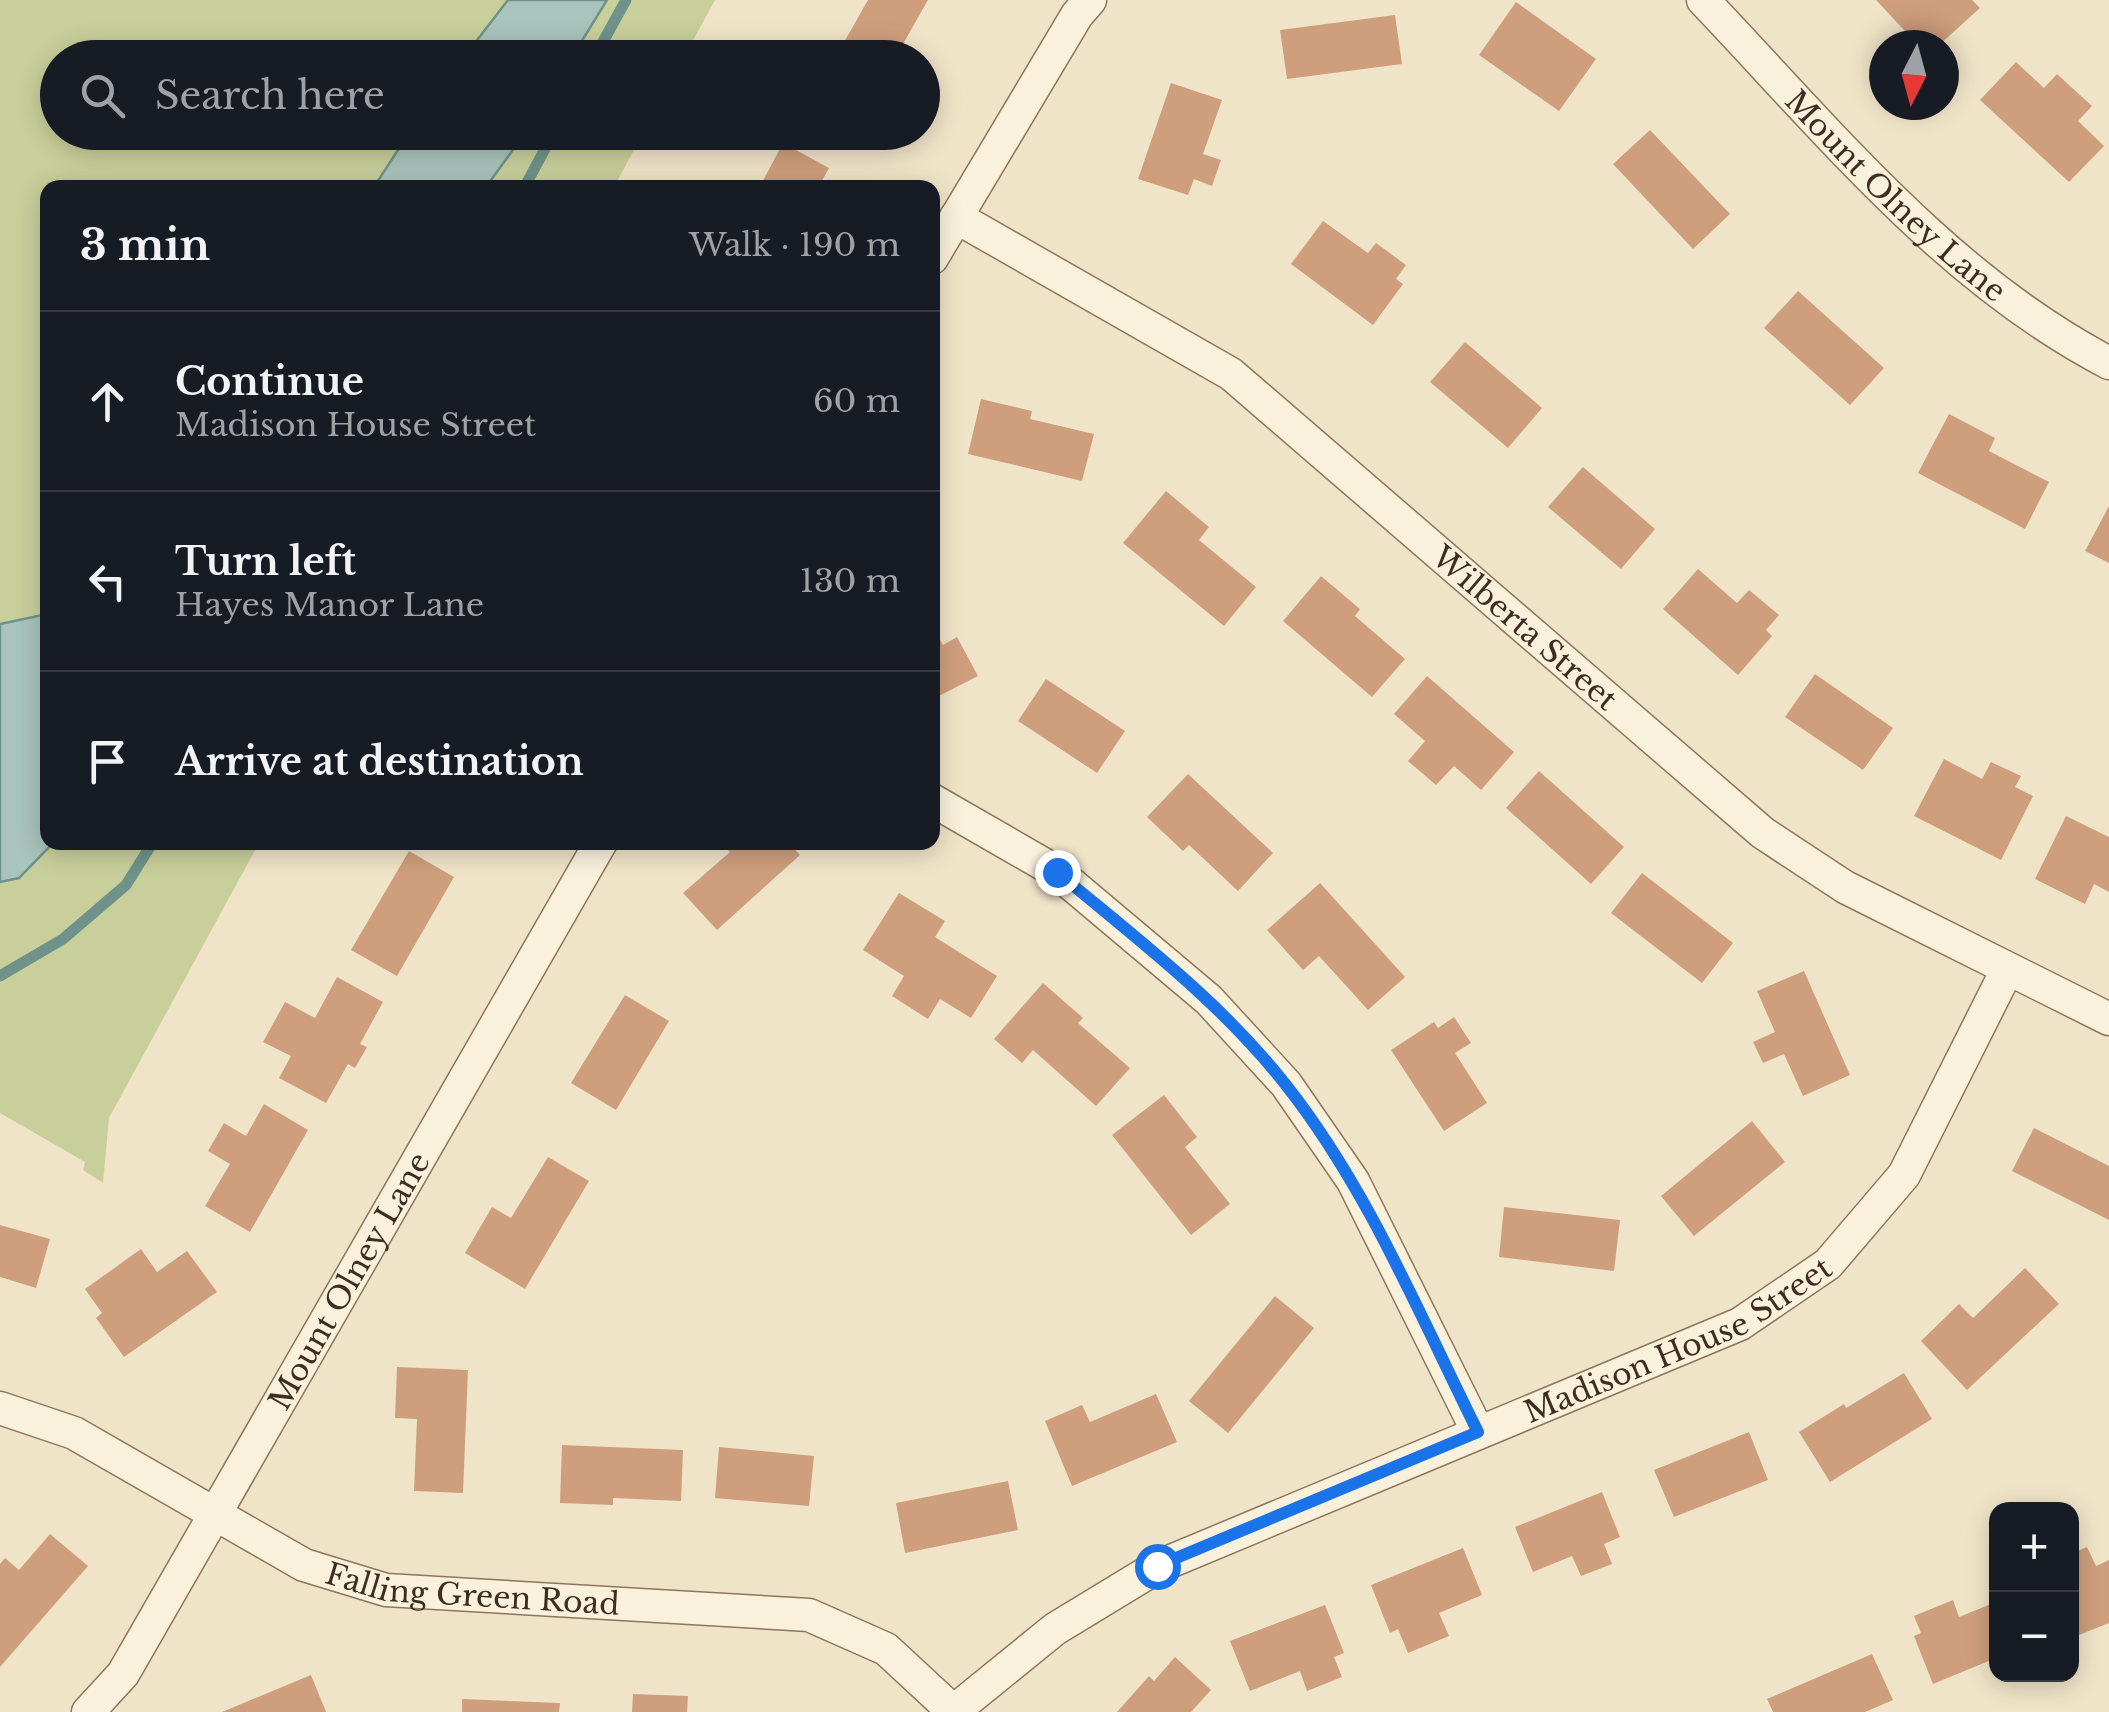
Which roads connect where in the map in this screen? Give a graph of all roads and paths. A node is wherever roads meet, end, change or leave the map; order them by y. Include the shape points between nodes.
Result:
1 (1090, 0) edge
2 (1704, 0) edge
3 (956, 217) junction
4 (940, 244) edge
5 (2109, 362) edge
6 (940, 805) edge
7 (596, 850) edge
8 (2007, 970) junction
9 (2109, 1019) edge
10 (0, 1408) edge
11 (1478, 1432) junction
12 (214, 1515) junction
13 (88, 1712) edge
14 (954, 1712) edge

1 - 3 street
2 - 5 street, Mount Olney Lane via 1896,204 2000,295
3 - 4 street
3 - 8 street, Wilberta Street via 1231,374 1762,833 1846,887
6 - 11 street via 1057,872 1210,1000 1286,1084 1353,1181
7 - 12 street, Mount Olney Lane
8 - 9 street, Wilberta Street
8 - 11 street, Madison House Street via 1904,1175 1828,1264 1740,1324
10 - 12 street, Falling Green Road via 74,1434
11 - 14 street, Madison House Street via 1157,1566 1055,1629
12 - 13 street, Mount Olney Lane via 123,1674
12 - 14 street, Falling Green Road via 304,1565 386,1590 809,1615 886,1650

